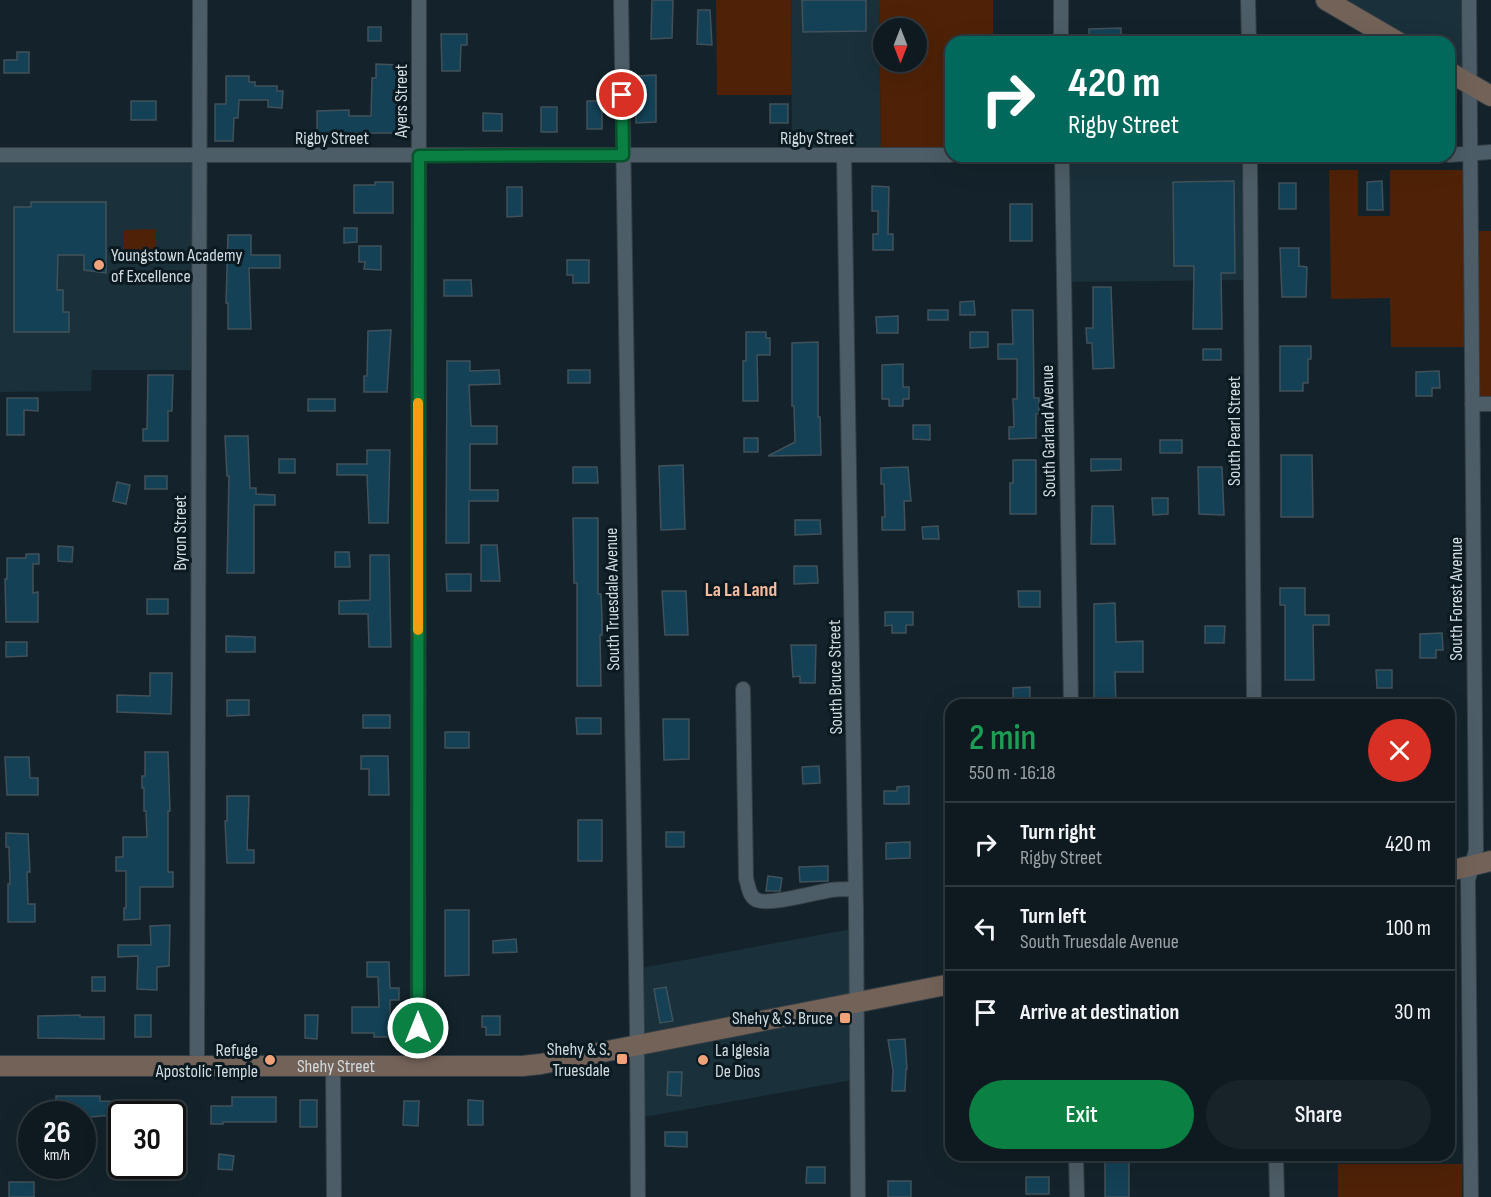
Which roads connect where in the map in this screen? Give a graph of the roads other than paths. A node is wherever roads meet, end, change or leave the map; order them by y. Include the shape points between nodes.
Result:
1 (200, 0) edge
2 (419, 0) edge
3 (621, 0) edge
4 (1061, 0) edge
5 (1248, 0) edge
6 (1326, 0) edge
7 (1469, 0) edge
8 (1061, 36) edge
9 (1249, 36) edge
10 (1388, 36) edge
11 (1455, 75) edge
12 (1470, 84) junction
13 (1491, 96) edge
14 (1491, 152) edge
15 (1470, 153) junction
16 (1455, 154) edge
17 (0, 155) edge
18 (199, 155) junction
19 (623, 155) junction
20 (945, 155) edge
21 (419, 156) junction
22 (844, 156) junction
23 (1062, 162) edge
24 (1250, 162) edge
25 (1472, 404) junction
26 (1491, 404) edge
27 (743, 689) dead end
28 (1071, 699) edge
29 (1254, 699) edge
30 (1491, 861) edge
31 (1472, 866) junction
32 (1455, 870) edge
33 (855, 889) junction
34 (945, 985) edge
35 (857, 1002) junction
36 (638, 1045) junction
37 (418, 1065) junction
38 (0, 1066) edge
39 (197, 1066) junction
40 (333, 1066) junction
41 (1076, 1161) edge
42 (1276, 1161) edge
43 (334, 1197) edge
44 (638, 1197) edge
45 (858, 1197) edge
46 (1077, 1197) edge
47 (1277, 1197) edge
48 (1471, 1197) edge

1 - 18 street, Byron Street
2 - 21 street, Ayers Street
3 - 19 street, South Truesdale Avenue
4 - 8 street
5 - 9 street
6 - 10 street
7 - 12 street, South Forest Avenue
11 - 12 street
12 - 13 street
12 - 15 street, South Forest Avenue
14 - 15 street
15 - 16 street
15 - 25 street, South Forest Avenue
17 - 18 street, Rigby Street
18 - 21 street, Rigby Street
18 - 39 street, Byron Street
19 - 21 street, Rigby Street
19 - 22 street, Rigby Street
19 - 36 street, South Truesdale Avenue
20 - 22 street, Rigby Street
21 - 37 street, Ayers Street
22 - 33 street, South Bruce Street
23 - 28 street, South Garland Avenue
24 - 29 street, South Pearl Street
25 - 26 street
25 - 31 street, South Forest Avenue via 1476,855
27 - 33 street via 746,878 750,892 754,899 772,901
30 - 31 street
31 - 32 street
31 - 48 street, South Forest Avenue via 1468,880
33 - 35 street, South Bruce Street
34 - 35 street, Shehy Street
35 - 36 street, Shehy Street
35 - 45 street, South Bruce Street
36 - 37 street, Shehy Street via 522,1066
36 - 44 street, South Truesdale Avenue
37 - 40 street, Shehy Street
38 - 39 street, Shehy Street
39 - 40 street, Shehy Street
40 - 43 street
41 - 46 street
42 - 47 street

